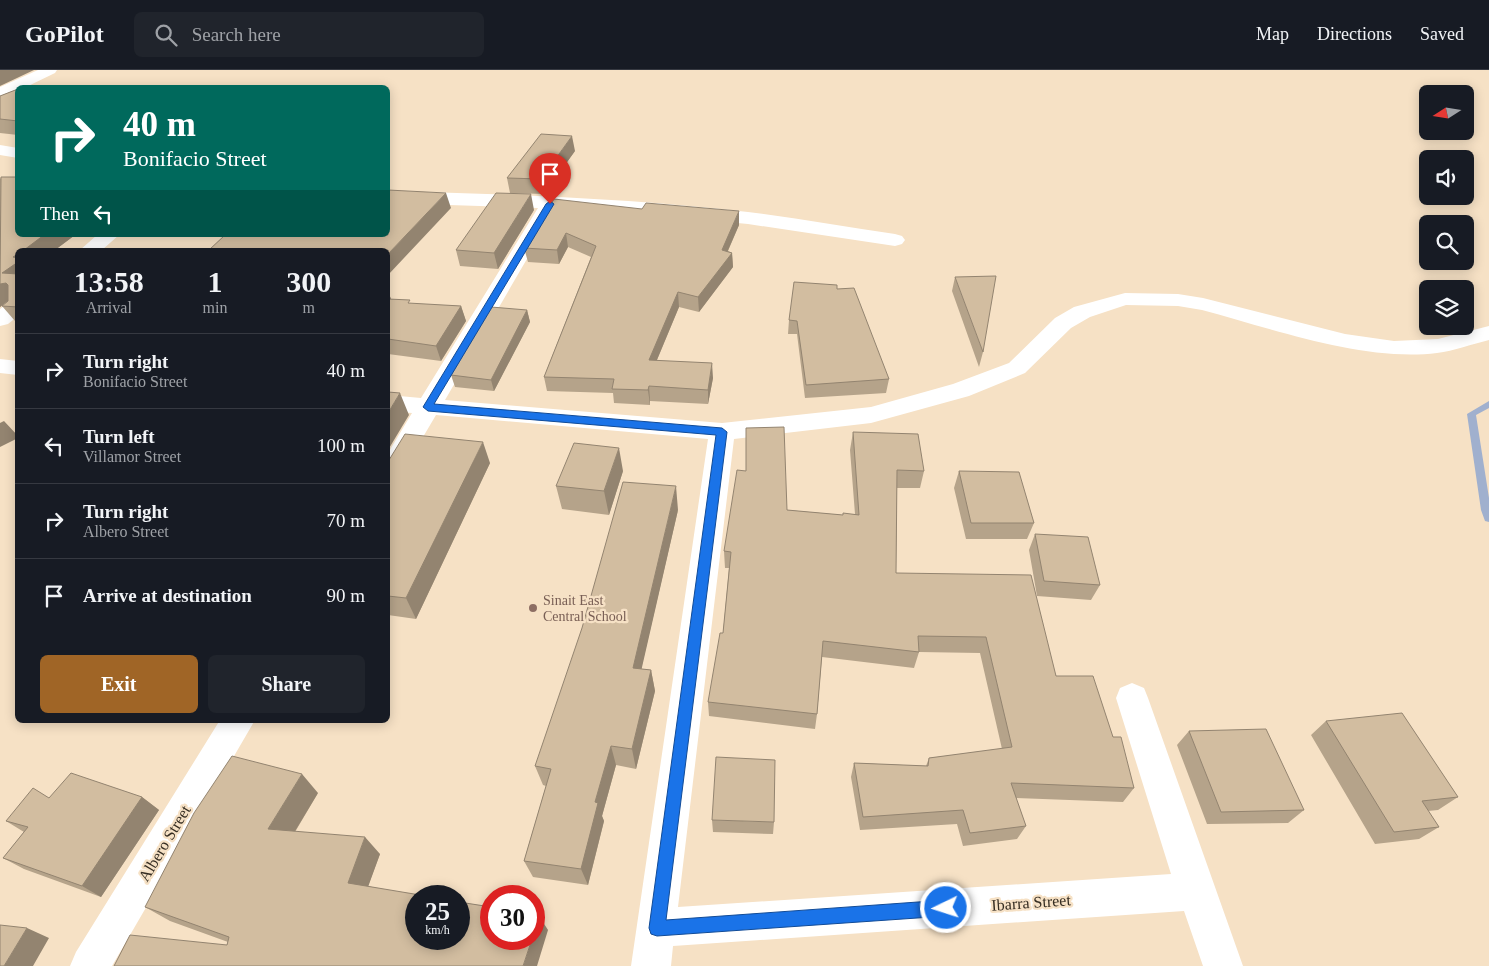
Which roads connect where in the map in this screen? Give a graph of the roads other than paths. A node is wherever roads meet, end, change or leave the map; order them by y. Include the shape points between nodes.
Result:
1 (50, 70) edge
2 (17, 85) edge
3 (15, 86) edge
4 (0, 93) edge
5 (0, 150) edge
6 (15, 152) edge
7 (390, 197) edge
8 (550, 204) junction
9 (107, 237) edge
10 (895, 240) dead end
11 (93, 248) edge
12 (15, 308) edge
13 (0, 318) edge
14 (1489, 333) edge
15 (0, 366) edge
16 (15, 368) edge
17 (390, 403) edge
18 (428, 407) junction
19 (722, 432) junction
20 (390, 471) edge
21 (1132, 698) dead end
22 (236, 723) edge
23 (1196, 891) junction
24 (657, 928) junction
25 (90, 966) edge
26 (651, 966) edge
27 (1223, 966) edge

1 - 2 street
3 - 4 street
5 - 6 street
7 - 8 street
8 - 10 street via 748,218
8 - 18 street
9 - 11 street
12 - 13 street
14 - 19 street via 1438,346 1394,348 1345,341 1203,304 1125,299 1082,312 1063,323 1017,368 961,390 871,415
15 - 16 street
17 - 18 street
18 - 19 street
18 - 20 street
19 - 24 street
21 - 23 street
22 - 25 street, Albero Street
23 - 24 street, Ibarra Street
23 - 27 street
24 - 26 street

